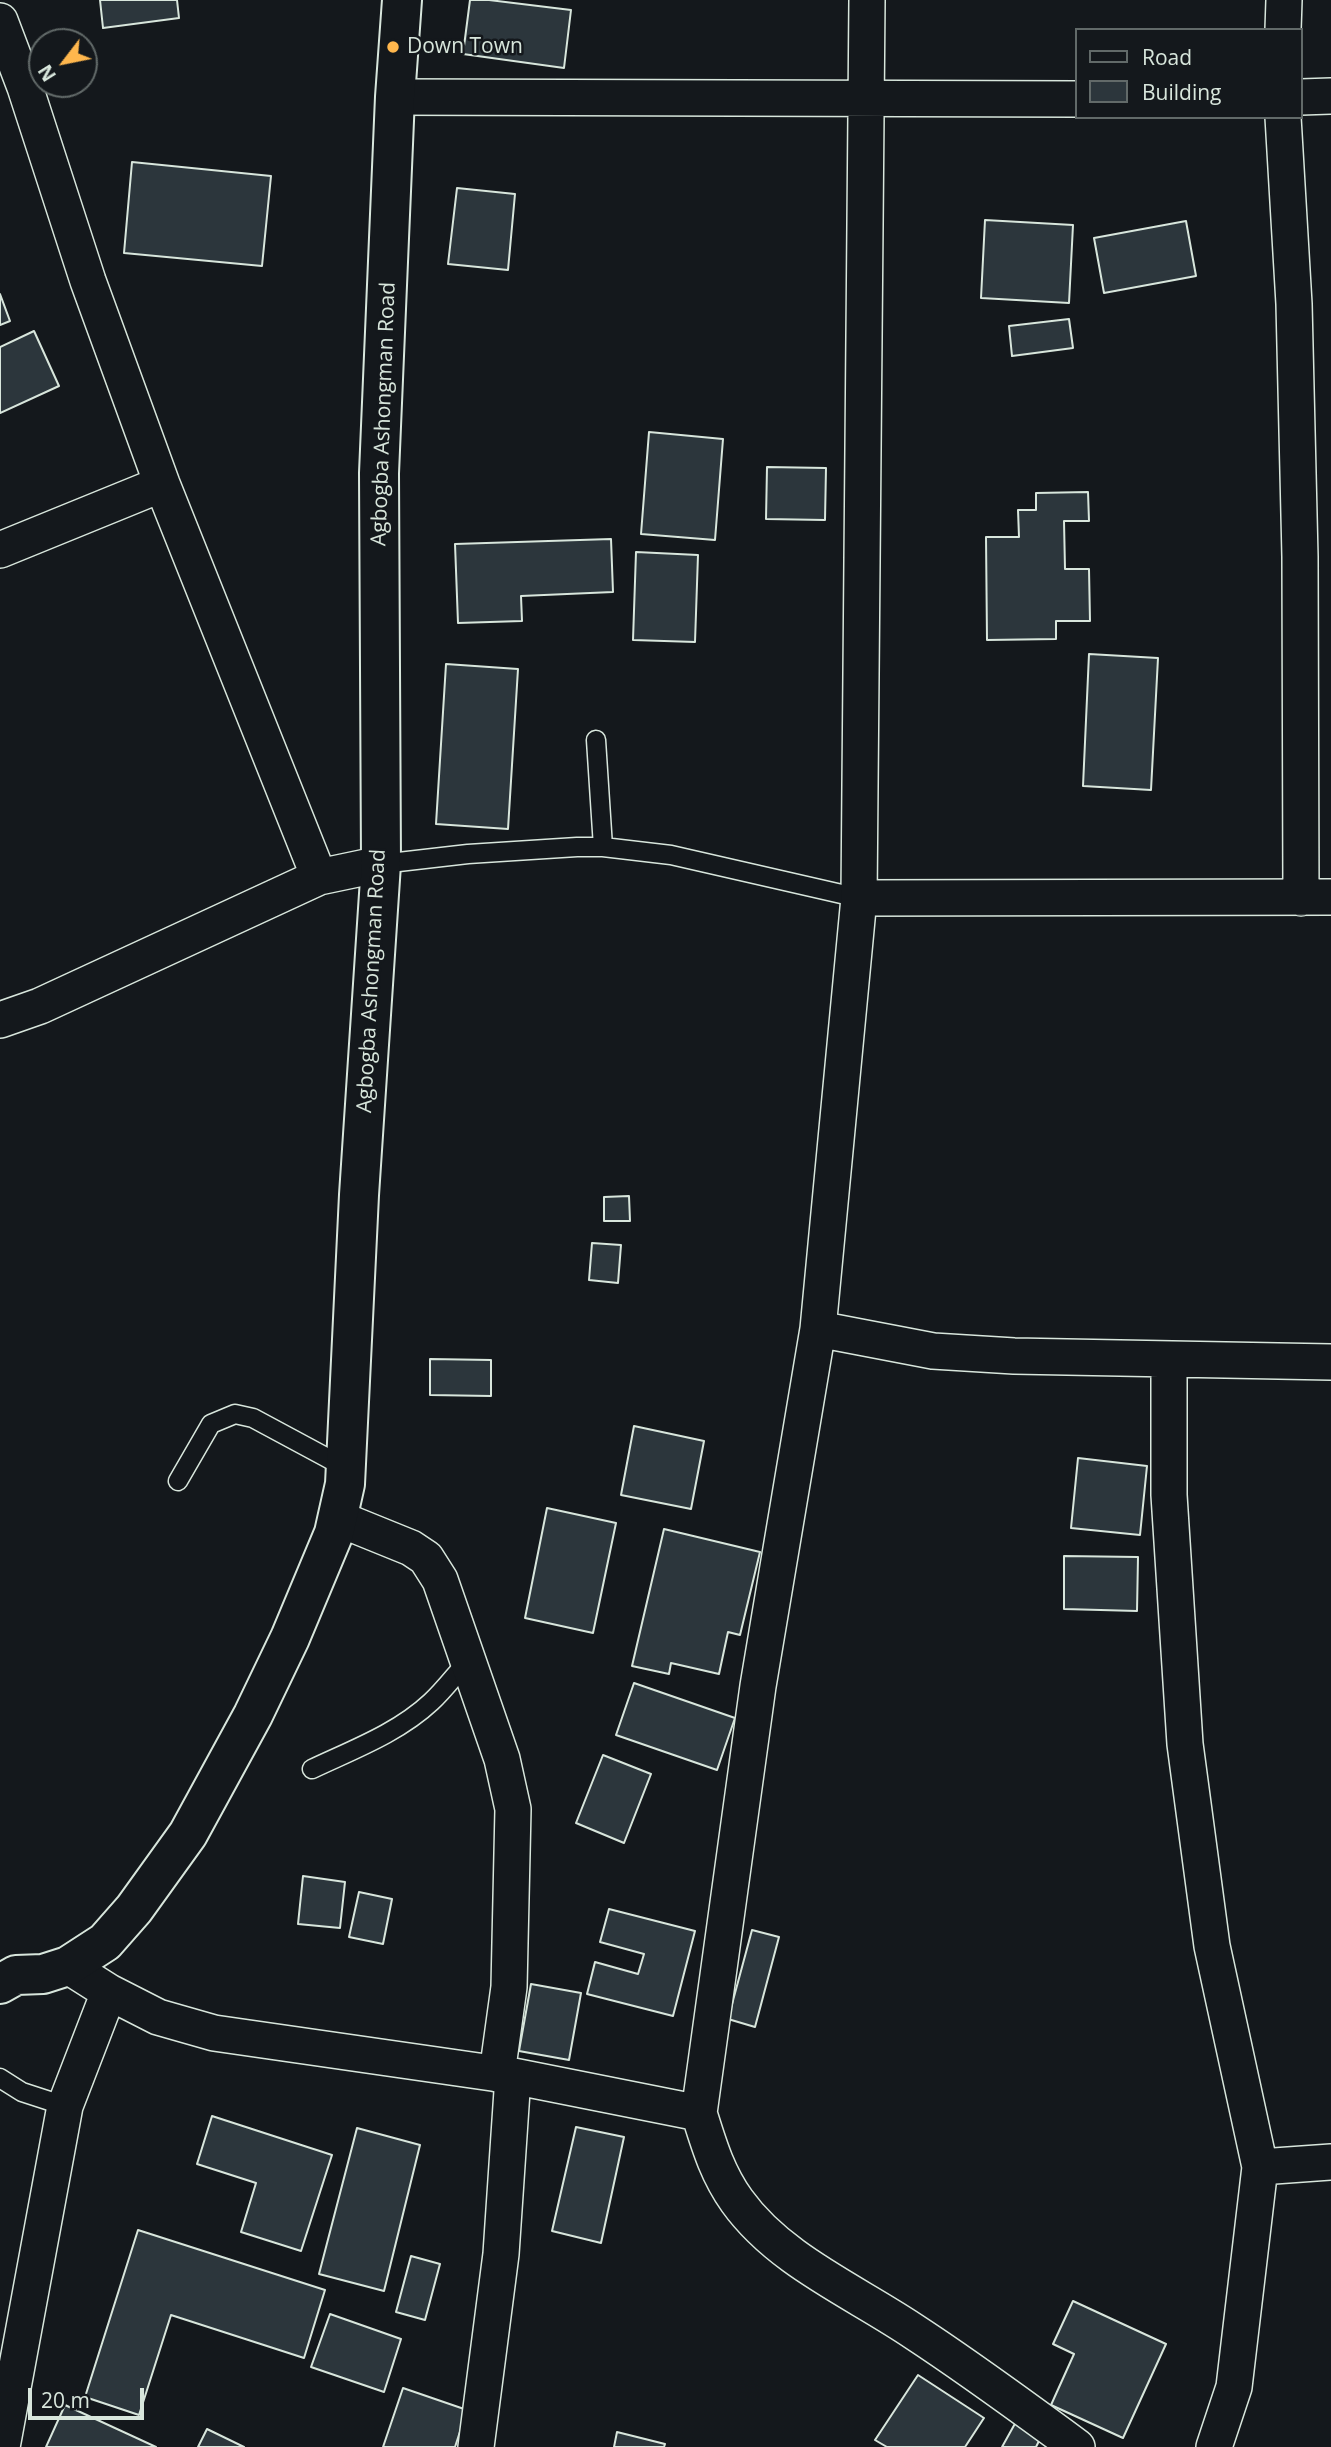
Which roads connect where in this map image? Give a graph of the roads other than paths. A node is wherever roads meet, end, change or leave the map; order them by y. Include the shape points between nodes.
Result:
1 (402, 0) edge
2 (867, 0) edge
3 (1284, 0) edge
4 (0, 21) edge
5 (1283, 28) edge
6 (13, 92) edge
7 (1331, 96) edge
8 (395, 97) junction
9 (1303, 97) edge
10 (1076, 99) edge
11 (865, 100) junction
12 (1283, 119) edge
13 (162, 484) junction
14 (0, 550) edge
15 (596, 740) dead end
16 (603, 847) junction
17 (381, 863) junction
18 (319, 877) junction
19 (1316, 897) edge
20 (859, 898) junction
21 (0, 1020) edge
22 (818, 1329) junction
23 (1170, 1360) junction
24 (1331, 1362) edge
25 (346, 1468) junction
26 (178, 1481) dead end
27 (337, 1518) junction
28 (467, 1662) junction
29 (312, 1769) dead end
30 (68, 1966) junction
31 (0, 1984) edge
32 (108, 1992) junction
33 (505, 2075) junction
34 (0, 2078) edge
35 (65, 2106) junction
36 (699, 2113) junction
37 (1331, 2162) edge
38 (1259, 2167) junction
39 (3, 2408) edge
40 (2, 2447) edge
41 (476, 2447) edge
42 (1077, 2447) edge
43 (1214, 2447) edge

1 - 8 street, Agbogba Ashongman Road
2 - 11 street
3 - 5 street
4 - 6 street
6 - 13 street
7 - 9 street
8 - 11 street
8 - 17 street, Agbogba Ashongman Road via 379,473
10 - 11 street
11 - 20 street
12 - 19 street
13 - 14 street
13 - 18 street
15 - 16 lane
16 - 17 lane
16 - 20 lane via 671,855
17 - 18 street
17 - 25 street, Agbogba Ashongman Road
18 - 21 street via 40,1006
19 - 20 street
20 - 22 street
22 - 23 street via 933,1351
22 - 36 street via 758,1686
23 - 24 street
23 - 38 street via 1169,1495 1185,1744 1212,1947
25 - 26 lane via 253,1418 235,1414 211,1424
25 - 27 street, Agbogba Ashongman Road
27 - 28 street via 426,1558 440,1580
27 - 30 street, Agbogba Ashongman Road via 290,1638 188,1834 105,1942
28 - 29 lane via 415,1715
28 - 33 street via 502,1759 513,1809
30 - 31 street, Agbogba Ashongman Road via 43,1974 16,1975
30 - 32 street
32 - 33 street via 158,2017 214,2033
32 - 35 street
33 - 36 street
33 - 41 street via 501,2254
34 - 35 lane via 22,2092
35 - 39 street
36 - 42 street via 715,2166 738,2203 782,2248 914,2331
37 - 38 street
38 - 43 street via 1234,2387
39 - 40 street

